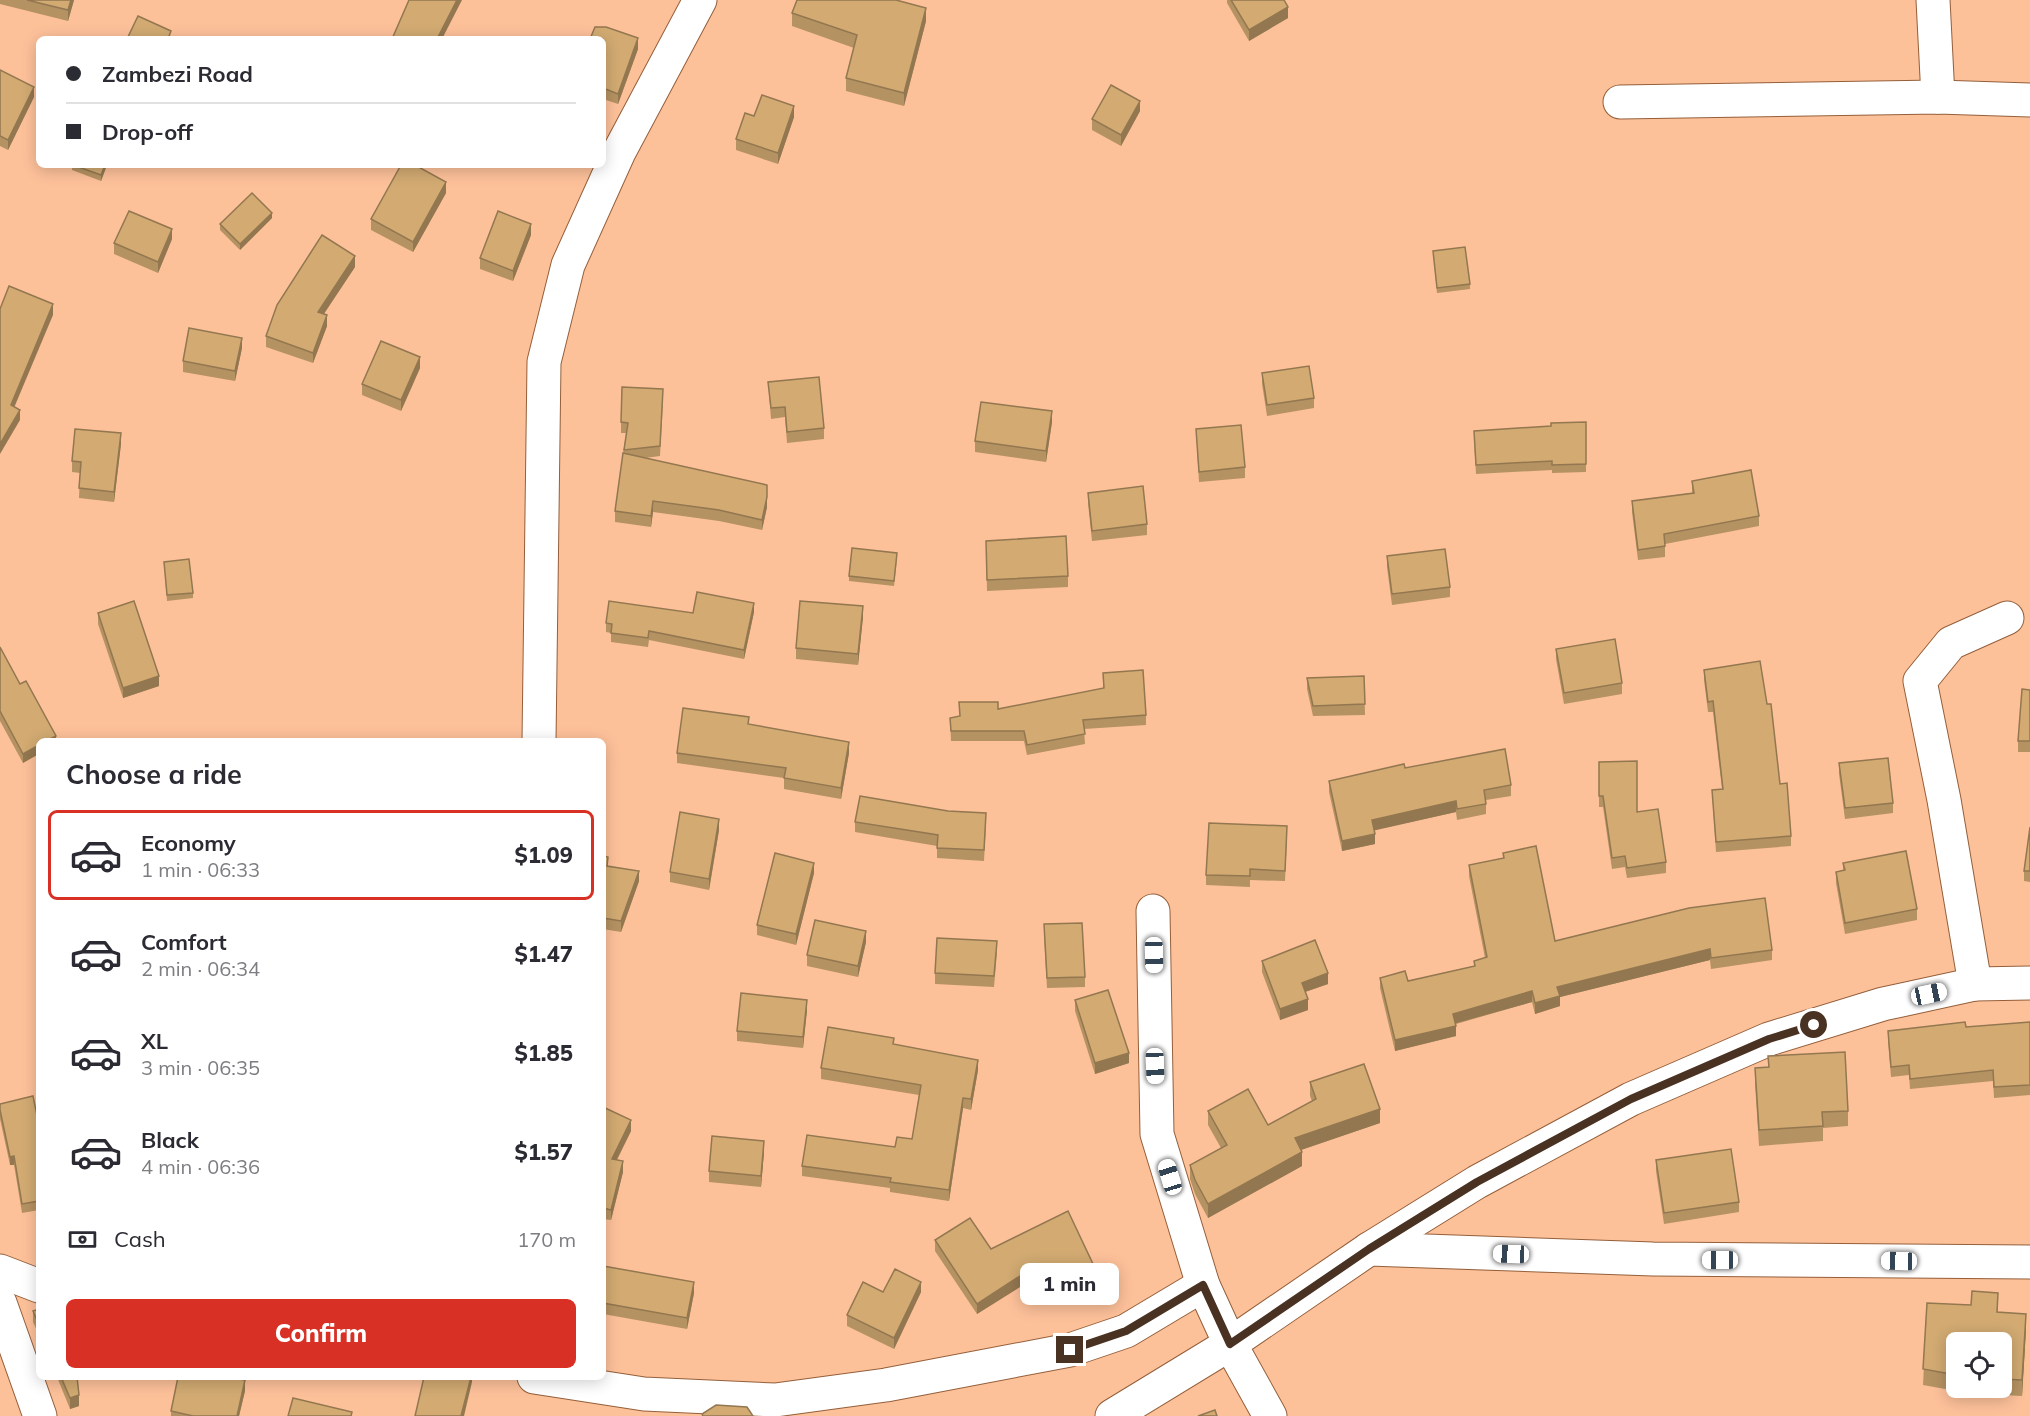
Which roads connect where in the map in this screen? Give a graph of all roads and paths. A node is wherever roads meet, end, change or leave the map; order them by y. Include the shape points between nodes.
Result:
1 (700, 0) edge
2 (1933, 0) edge
3 (1938, 97) junction
4 (2030, 100) edge
5 (1620, 102) dead end
6 (2007, 618) dead end
7 (539, 738) edge
8 (1153, 911) dead end
9 (2030, 983) edge
10 (1975, 984) junction
11 (1369, 1249) junction
12 (2030, 1262) edge
13 (0, 1271) edge
14 (36, 1285) edge
15 (1203, 1285) junction
16 (0, 1303) edge
17 (1230, 1344) junction
18 (553, 1380) edge
19 (40, 1416) edge
20 (1112, 1416) edge
21 (1270, 1416) edge

1 - 7 street via 619,153 568,265 544,362
2 - 3 street
3 - 4 street
3 - 5 street
6 - 10 street via 1952,644 1920,681
8 - 15 street via 1156,1134
9 - 10 street
10 - 11 street via 1883,1004 1769,1039 1631,1099 1477,1182
11 - 12 street via 1653,1259
11 - 17 street
13 - 14 street
15 - 17 street
15 - 18 street via 1126,1331 1070,1350 853,1390 775,1400 644,1394
16 - 19 street
17 - 20 street
17 - 21 street

